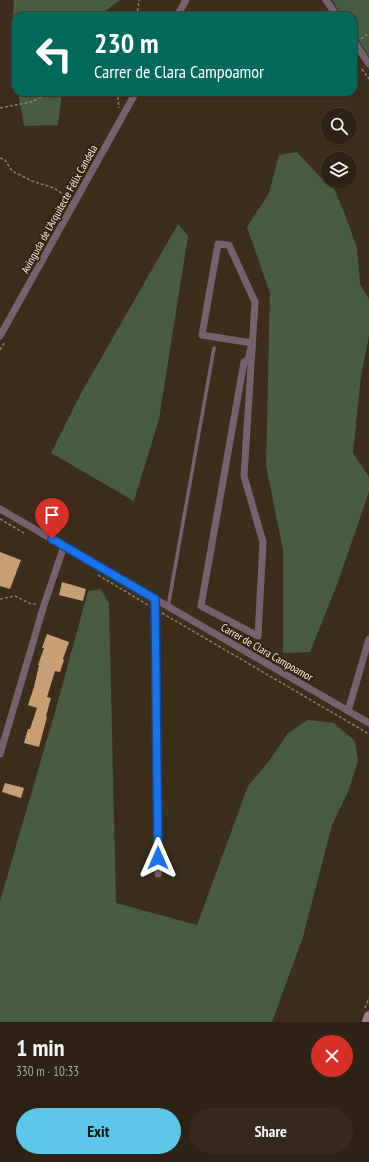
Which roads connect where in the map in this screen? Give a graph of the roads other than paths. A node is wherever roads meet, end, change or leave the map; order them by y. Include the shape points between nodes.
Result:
1 (186, 0) edge
2 (326, 0) edge
3 (179, 12) edge
4 (334, 12) edge
5 (357, 46) edge
6 (369, 64) edge
7 (134, 96) edge
8 (0, 336) edge
9 (252, 343) joint
10 (214, 348) dead end
11 (0, 509) edge
12 (64, 546) junction
13 (155, 599) junction
14 (168, 607) junction
15 (369, 639) edge
16 (348, 711) junction
17 (369, 723) edge
18 (0, 754) edge
19 (158, 874) dead end
20 (369, 1016) edge
21 (367, 1022) edge

1 - 3 street
2 - 4 street
5 - 6 street
7 - 8 street, Avinguda de l'Arquitecte Félix Candela
9 - 9 street via 202,335 218,244 229,245 255,302 244,476 263,542 258,636 201,606 244,362 248,360
10 - 14 lane
11 - 12 street, Carrer de Clara Campoamor
12 - 13 street, Carrer de Clara Campoamor
12 - 18 street
13 - 14 street, Carrer de Clara Campoamor
13 - 19 street
14 - 16 street, Carrer de Clara Campoamor
15 - 16 street
16 - 17 street, Carrer de Clara Campoamor
20 - 21 main road

